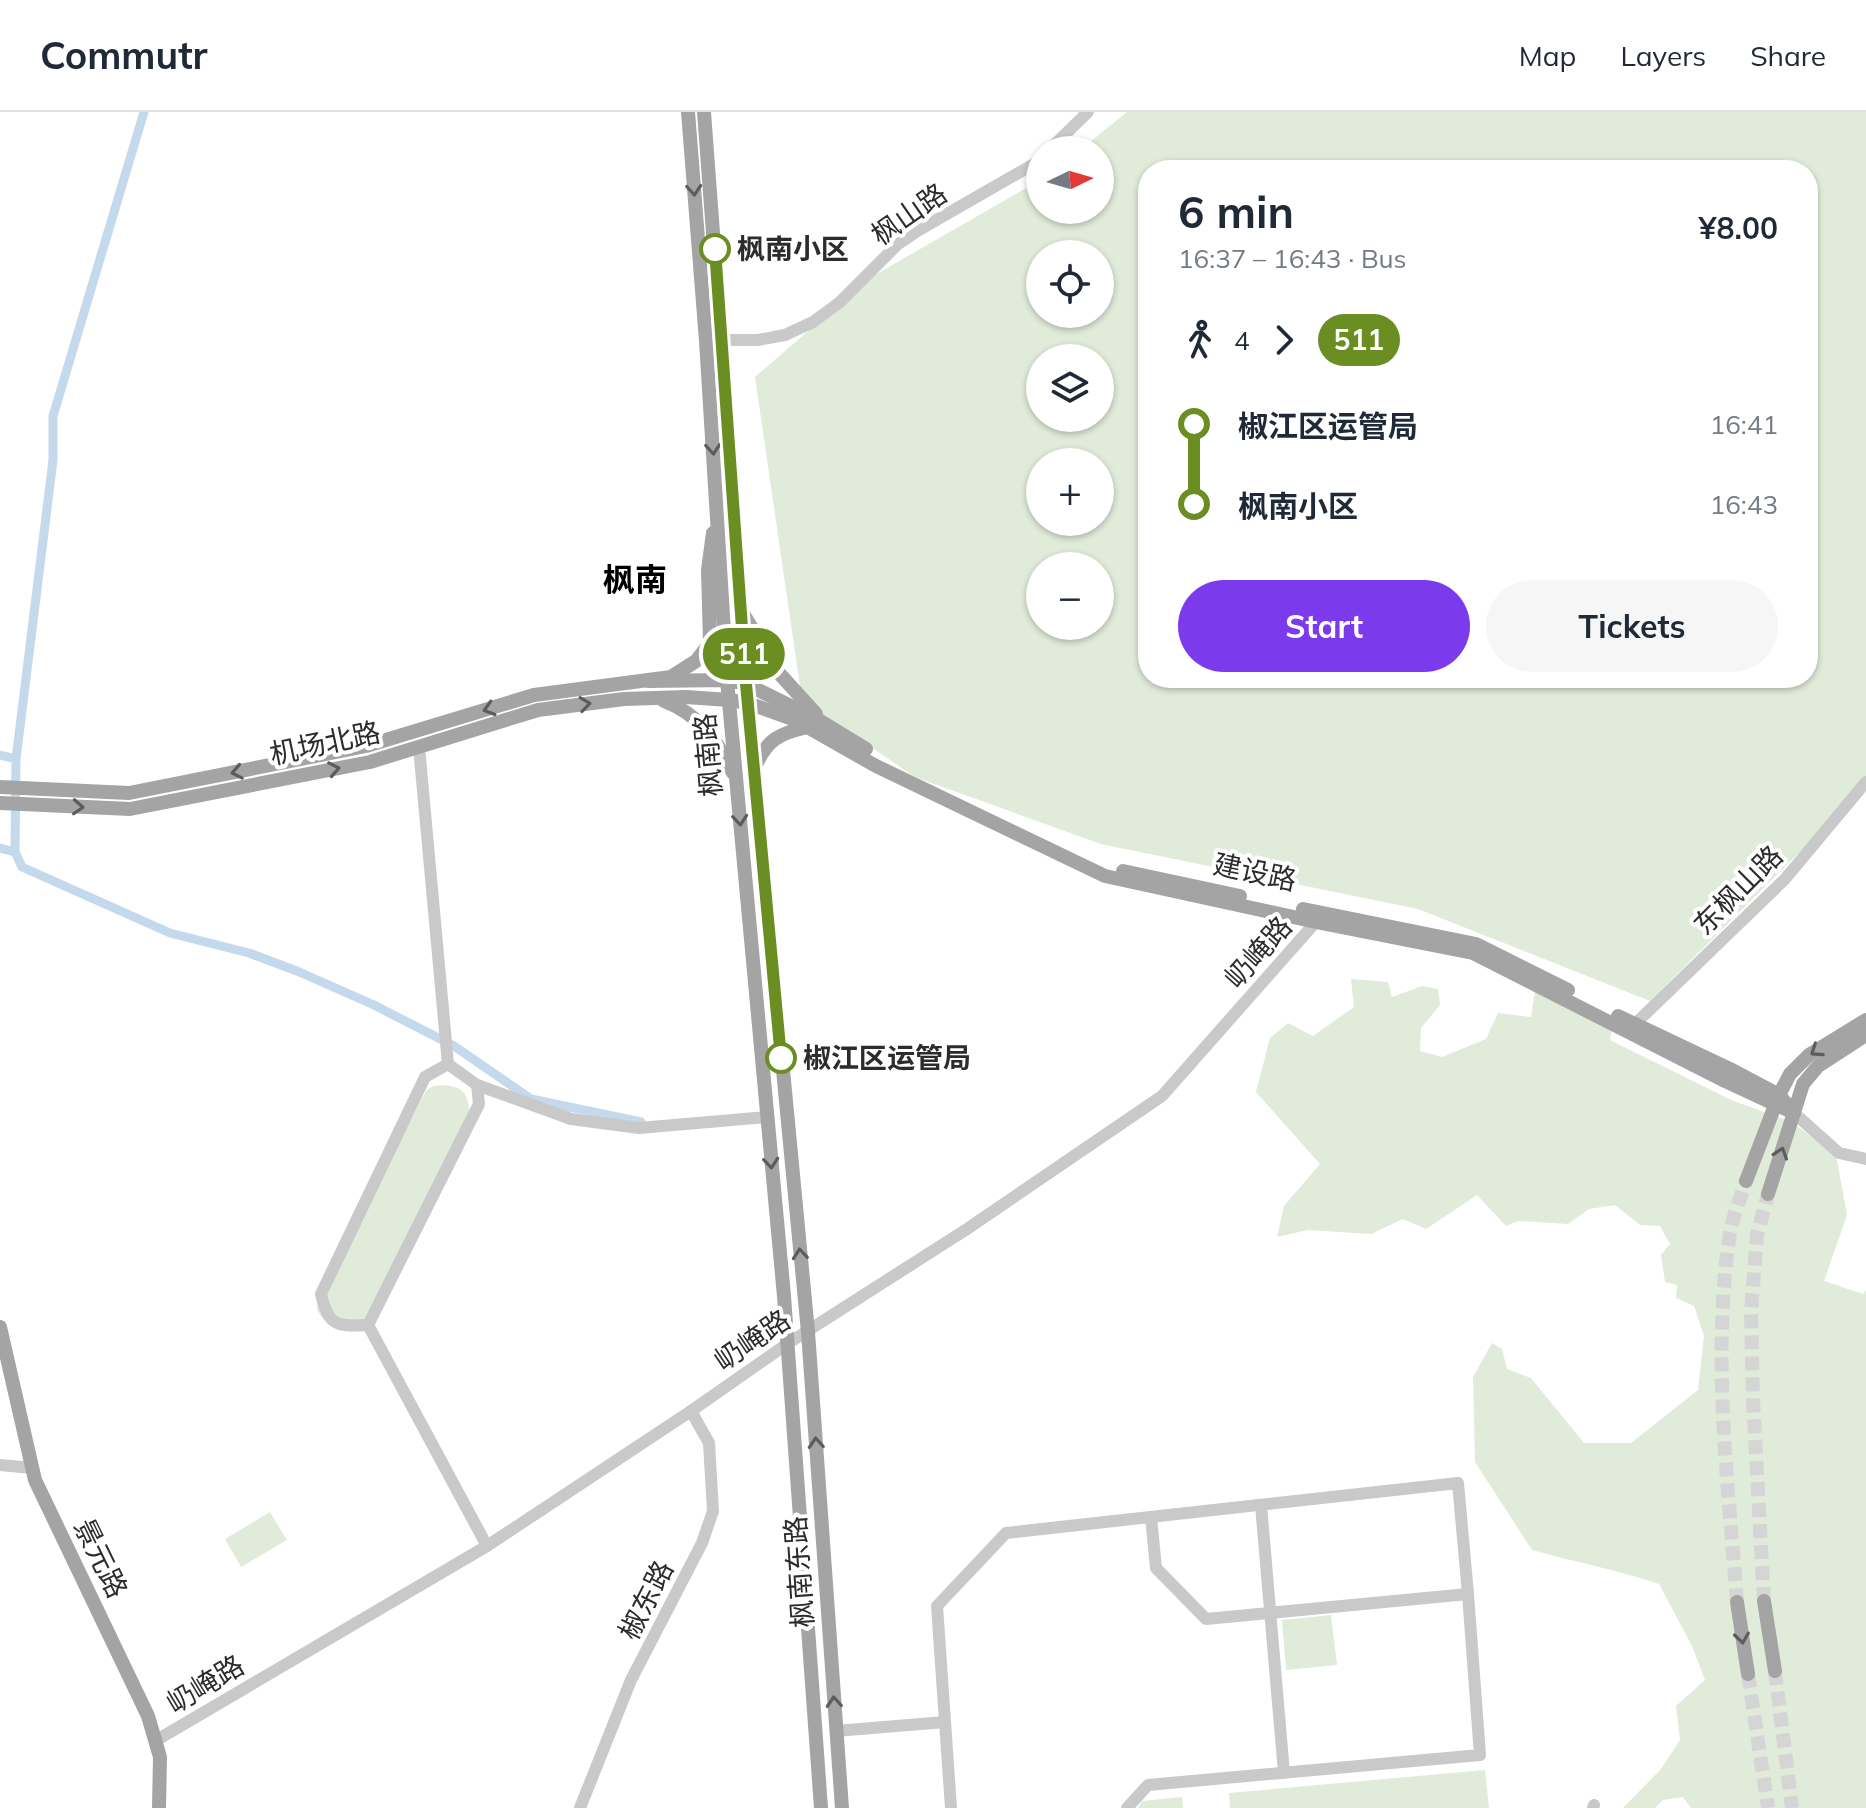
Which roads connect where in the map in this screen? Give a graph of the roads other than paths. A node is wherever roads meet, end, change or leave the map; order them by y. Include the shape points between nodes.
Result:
1 (688, 112) edge
2 (704, 112) edge
3 (1088, 112) edge
4 (1063, 136) edge
5 (1026, 169) edge
6 (722, 340) junction
7 (717, 518) junction
8 (741, 609) junction
9 (727, 680) junction
10 (648, 681) junction
11 (746, 684) junction
12 (656, 698) junction
13 (729, 700) junction
14 (748, 703) junction
15 (825, 723) junction
16 (808, 727) junction
17 (419, 747) junction
18 (754, 771) junction
19 (737, 782) junction
20 (1866, 782) edge
21 (0, 787) edge
22 (0, 803) edge
23 (1320, 918) junction
24 (1866, 1020) edge
25 (1635, 1024) junction
26 (1866, 1035) edge
27 (448, 1064) junction
28 (477, 1085) junction
29 (1777, 1100) junction
30 (1794, 1113) junction
31 (767, 1117) junction
32 (1866, 1159) edge
33 (1746, 1181) tunnel mouth
34 (1768, 1194) tunnel mouth
35 (368, 1325) junction
36 (0, 1327) edge
37 (808, 1332) junction
38 (787, 1344) junction
39 (691, 1411) junction
40 (0, 1465) edge
41 (32, 1468) junction
42 (1261, 1505) junction
43 (1151, 1517) junction
44 (487, 1546) junction
45 (1468, 1594) junction
46 (1764, 1601) tunnel mouth
47 (1737, 1602) tunnel mouth
48 (1271, 1613) junction
49 (1775, 1671) tunnel mouth
50 (1748, 1674) tunnel mouth
51 (945, 1722) junction
52 (836, 1731) junction
53 (155, 1741) junction
54 (1284, 1773) junction
55 (159, 1808) edge
56 (580, 1808) edge
57 (821, 1808) edge
58 (842, 1808) edge
59 (951, 1808) edge
60 (1127, 1808) edge

1 -> 7 main road, 枫南路
2 - 6 main road, 枫南路
3 - 4 street
5 - 6 street, 枫山路 via 898,244 813,322 785,335
6 - 8 main road, 枫南路
7 - 9 main road, 枫南路
7 - 10 main road via 708,570 710,643 680,672
8 - 11 main road, 枫南路
8 - 15 main road via 778,672
9 - 10 main road, 建设路
9 - 11 main road, 建设路
9 - 13 main road, 枫南路
10 -> 21 main road, 机场北路 via 534,695 366,746 129,793
11 - 14 main road, 枫南路
11 - 15 main road, 建设路
12 - 13 main road, 机场北路
17 -> 12 main road, 机场北路 via 538,710
12 - 19 main road via 707,729
13 - 14 main road, 建设路
13 - 19 main road, 枫南路
14 - 16 main road, 建设路
14 - 18 main road, 枫南路
15 - 23 main road, 建设路 via 883,759 1108,868
16 - 18 main road via 772,740
16 - 23 main road, 建设路 via 876,766 1105,876
22 -> 17 main road, 机场北路 via 130,809 370,762
17 - 27 street
37 -> 18 main road, 枫南路
19 -> 31 main road, 枫南路
20 - 25 street, 东枫山路 via 1785,879
23 - 25 main road, 建设路 via 1476,944
23 - 29 main road, 建设路 via 1473,953
23 - 37 street, 屷崦路 via 1162,1096
24 -> 29 main road via 1809,1055 1790,1074
25 - 29 main road, 建设路 via 1730,1069
26 - 30 main road via 1818,1066 1803,1084
27 - 28 street
27 - 35 street via 425,1077 321,1294 333,1321
28 - 31 street via 571,1119 639,1128
28 - 35 street via 479,1104
29 - 30 main road, 建设路
29 - 33 main road
30 - 32 street via 1839,1153
34 -> 30 main road
31 -> 38 main road, 枫南路
35 - 44 street
36 - 41 main road, 景元路
37 - 38 street, 屷崦路
52 -> 37 main road, 枫南东路
38 - 39 street, 屷崦路
38 - 57 main road, 枫南路
39 - 44 street, 屷崦路
39 - 56 street, 椒东路 via 709,1443 713,1511 702,1543 631,1680
40 - 41 street
41 - 53 main road, 景元路
42 - 43 street
42 - 45 street via 1458,1483
42 - 48 street
43 - 48 street via 1156,1568 1206,1619
43 - 51 street via 1006,1533 937,1606
44 - 53 street, 屷崦路
45 - 48 street
45 - 54 street via 1480,1755
46 - 49 main road
47 -> 50 main road
48 - 54 street
51 - 52 street
51 - 59 street
52 - 58 main road, 枫南东路
53 - 55 main road, 景元路 via 160,1757
54 - 60 street via 1148,1785

